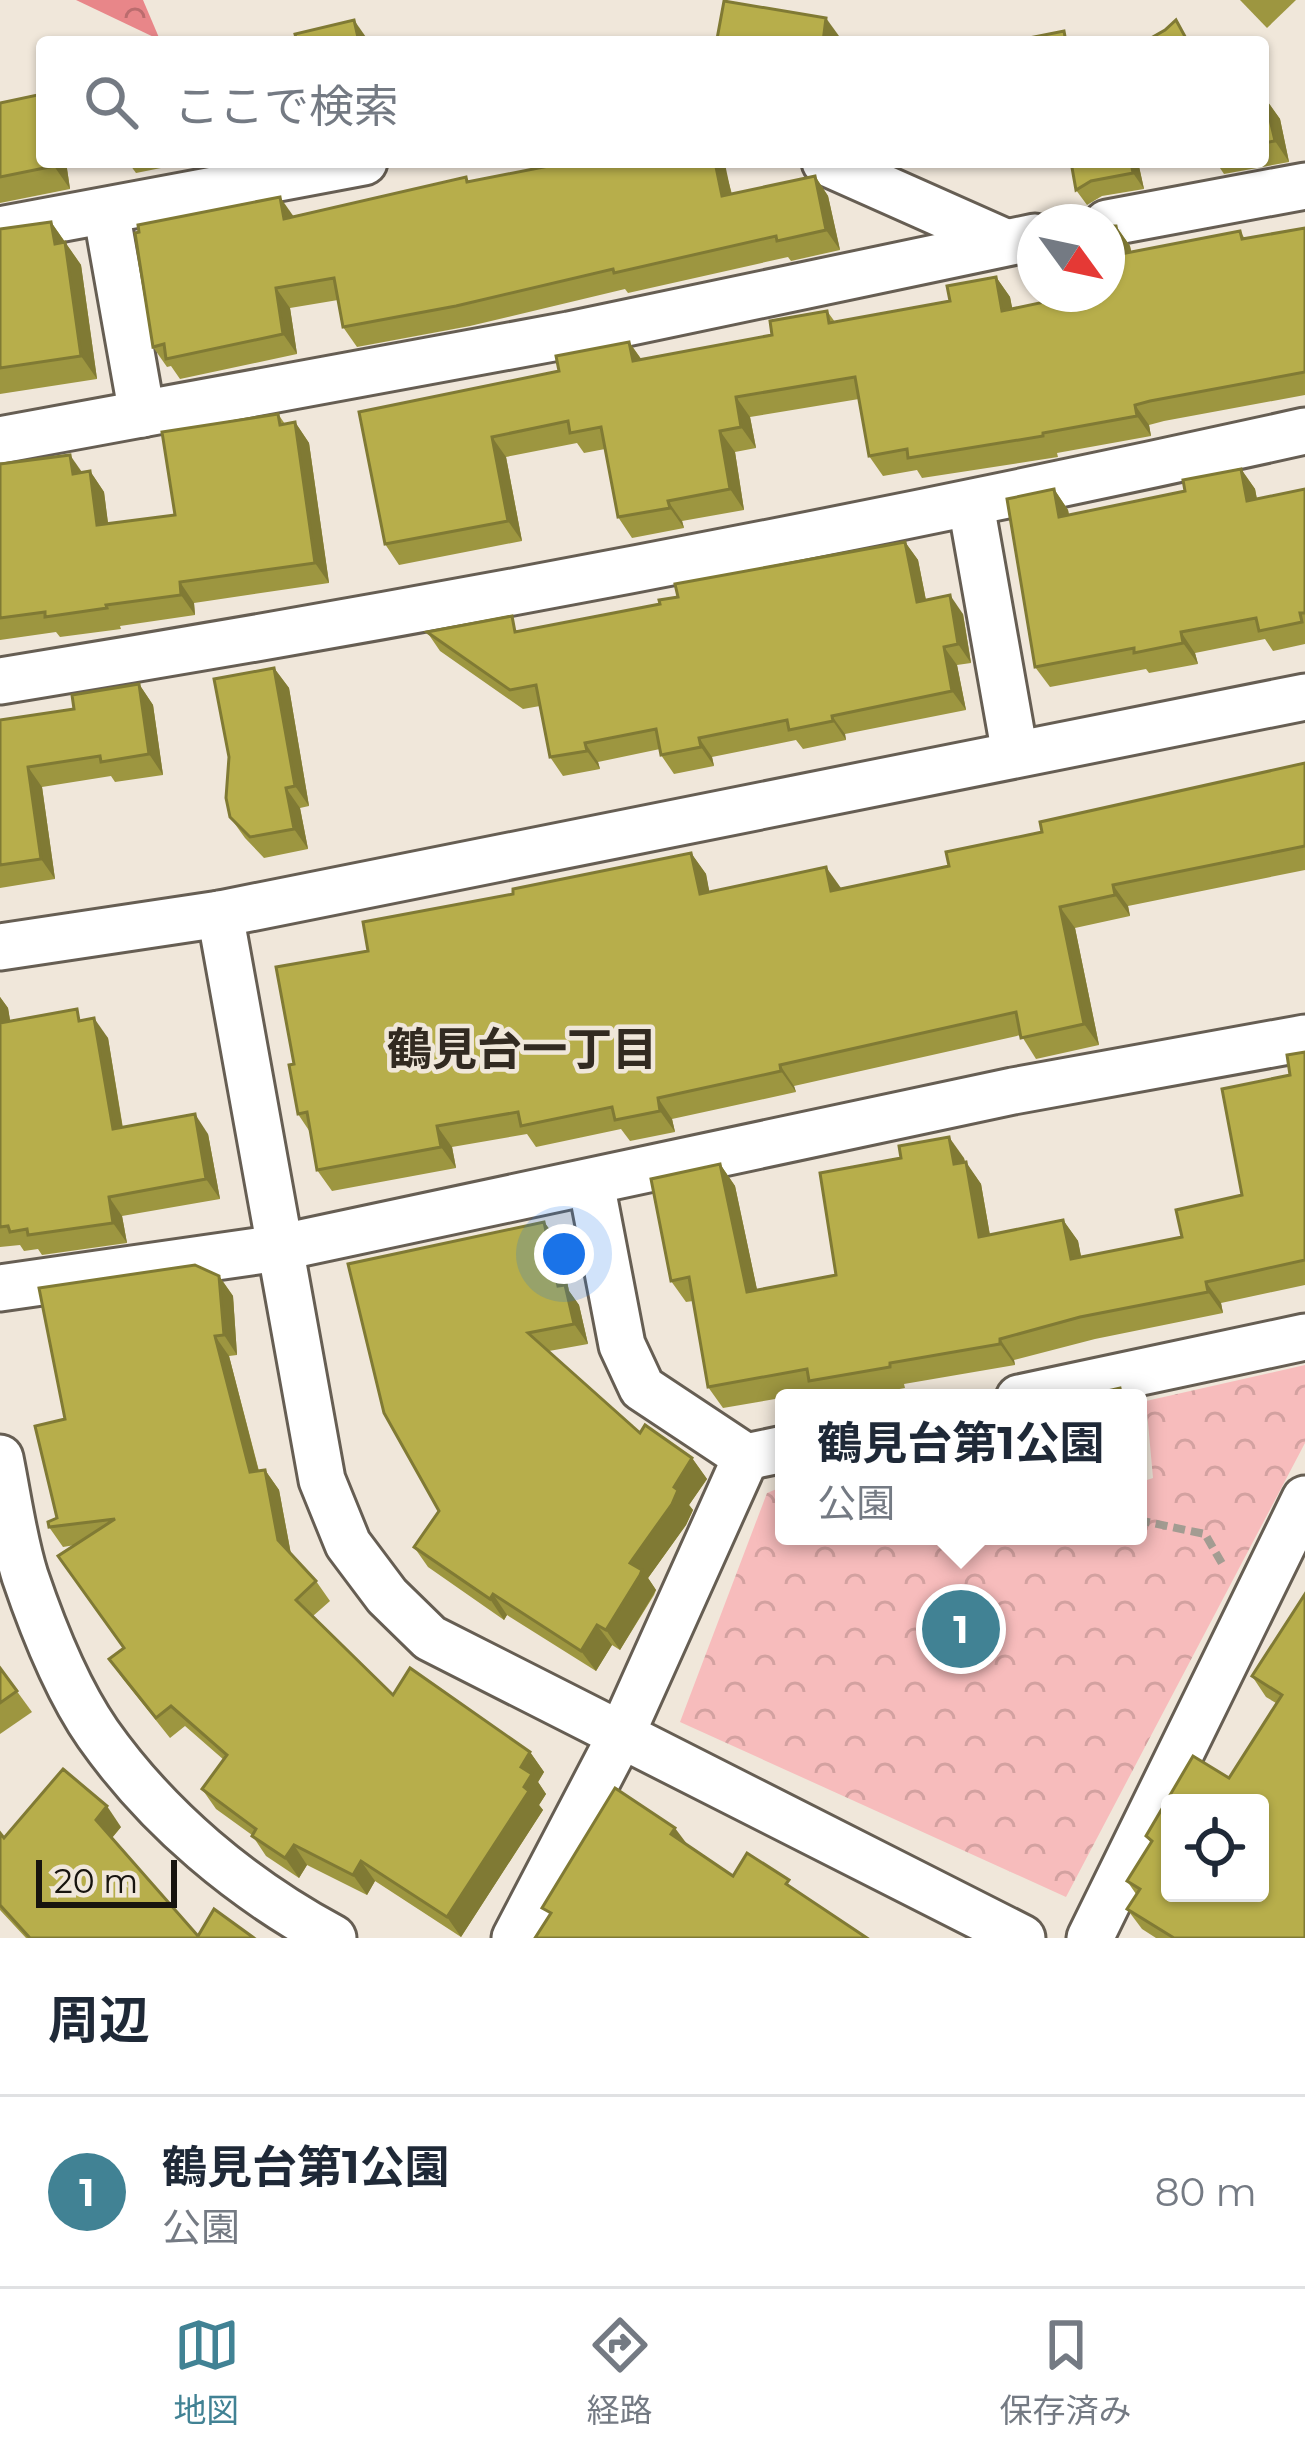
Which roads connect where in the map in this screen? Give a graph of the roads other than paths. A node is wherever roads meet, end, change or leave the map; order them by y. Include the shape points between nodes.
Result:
1 (333, 168) edge
2 (840, 168) edge
3 (1305, 186) edge
4 (106, 212) junction
5 (1125, 220) edge
6 (0, 230) edge
7 (1017, 239) edge
8 (1017, 241) edge
9 (142, 414) junction
10 (1305, 431) edge
11 (0, 440) edge
12 (971, 505) junction
13 (0, 681) edge
14 (1305, 697) edge
15 (1016, 754) junction
16 (220, 914) junction
17 (0, 947) edge
18 (1305, 1038) edge
19 (592, 1183) junction
20 (278, 1248) junction
21 (0, 1288) edge
22 (1305, 1337) edge
23 (1061, 1389) edge
24 (765, 1453) edge
25 (0, 1459) edge
26 (1305, 1499) edge
27 (12, 1574) edge
28 (621, 1735) junction
29 (322, 1935) edge
30 (515, 1938) edge
31 (1022, 1938) edge
32 (1090, 1938) edge

1 - 4 street
2 - 7 street
3 - 5 street
4 - 6 street
4 - 9 street
8 - 9 street
9 - 11 street
10 - 12 street
12 - 13 street
12 - 15 street
14 - 15 street
15 - 16 street
16 - 17 street
16 - 20 street
18 - 19 street via 1013,1091
19 - 20 street
19 - 24 street via 622,1345 642,1388
20 - 21 street
20 - 28 street via 322,1480 348,1544 430,1638
22 - 23 street
24 - 28 street
25 - 27 street
26 - 32 street
27 - 29 street via 96,1732 142,1790 256,1892
28 - 30 street
28 - 31 street

